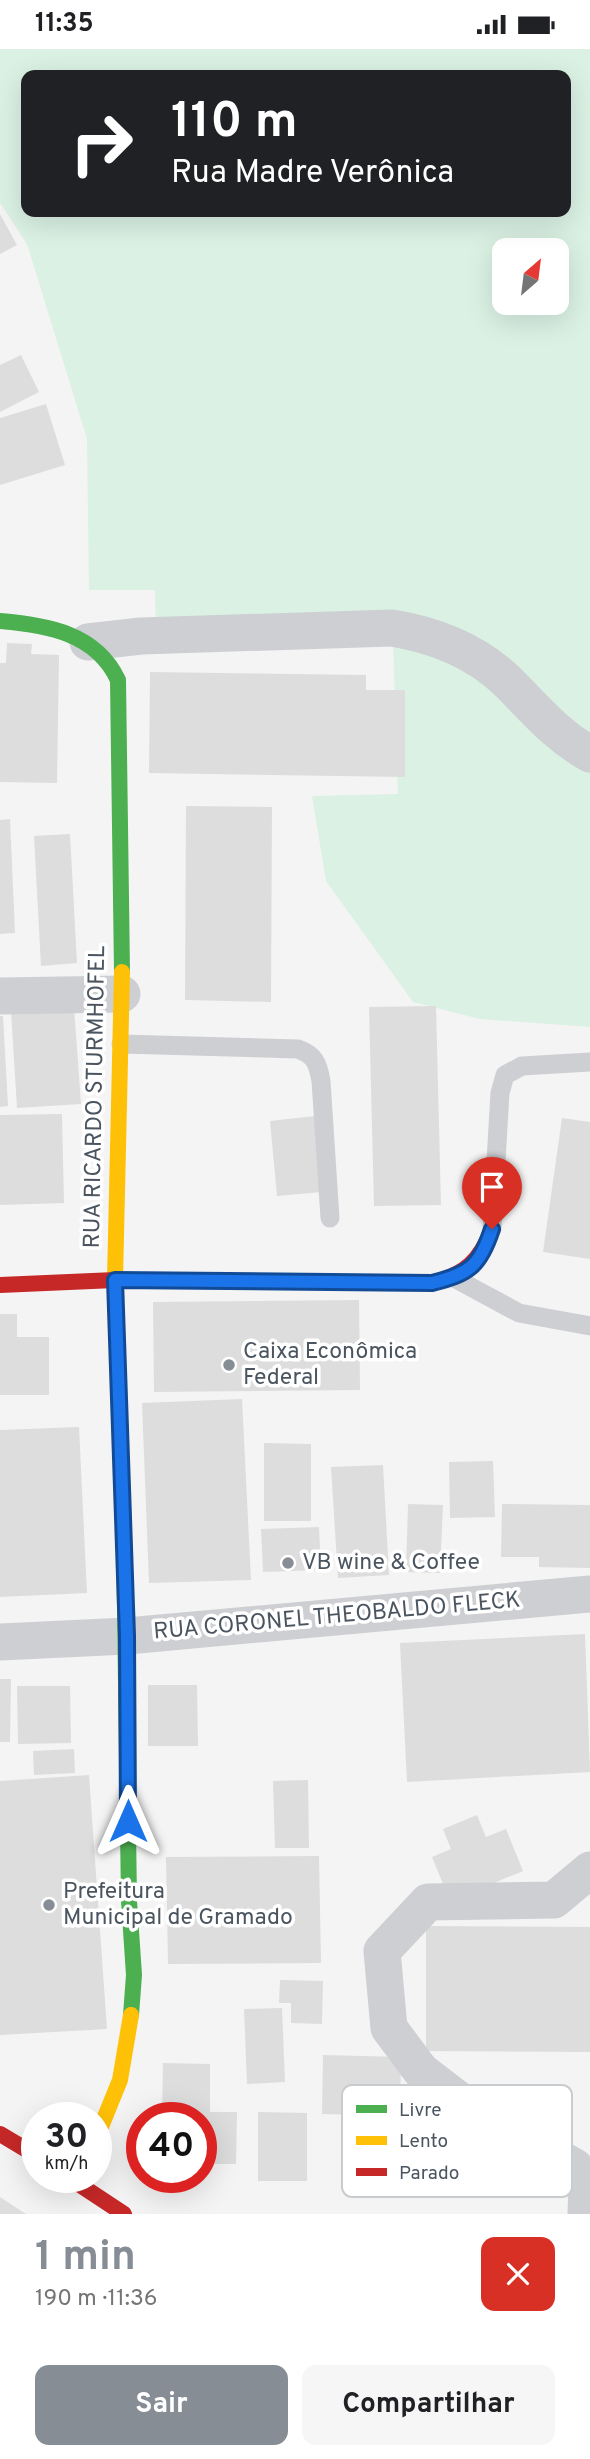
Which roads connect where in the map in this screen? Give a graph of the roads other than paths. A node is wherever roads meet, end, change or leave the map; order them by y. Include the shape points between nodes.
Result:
1 (0, 621) edge
2 (88, 642) junction
3 (590, 754) edge
4 (122, 994) junction
5 (0, 996) edge
6 (121, 1044) junction
7 (590, 1062) edge
8 (330, 1218) dead end
9 (492, 1229) joint
10 (454, 1278) junction
11 (115, 1280) junction
12 (0, 1285) edge
13 (590, 1326) edge
14 (590, 1594) edge
15 (127, 1636) junction
16 (0, 1642) edge
17 (590, 1870) edge
18 (440, 2085) edge
19 (111, 2102) edge
20 (0, 2134) edge
21 (21, 2146) edge
22 (572, 2165) edge
23 (93, 2193) edge
24 (124, 2214) edge
25 (586, 2214) edge

1 - 2 street via 37,623
2 - 3 street via 141,636 392,628 429,634 462,649 506,680 542,720
2 - 4 street, RUA RICARDO STURMHOFEL via 113,664 118,680
4 - 5 street
4 - 6 street, RUA RICARDO STURMHOFEL
6 - 8 lane via 271,1047 312,1054 321,1081
6 - 11 street, RUA RICARDO STURMHOFEL
7 - 9 lane via 522,1066 505,1075
9 - 10 street via 480,1260
10 - 11 street via 432,1283
10 - 13 lane via 519,1313
11 - 12 street
11 - 15 street, RUA RICARDO STURMHOFEL
14 - 15 street, RUA CORONEL THEOBALDO FLECK
15 - 16 street, RUA CORONEL THEOBALDO FLECK
15 - 19 street, RUA RICARDO STURMHOFEL via 134,1975 129,2037
17 - 18 street via 554,1900 428,1902 382,1951 389,2028 422,2071
20 - 21 street
22 - 25 street via 587,2186
23 - 24 street

